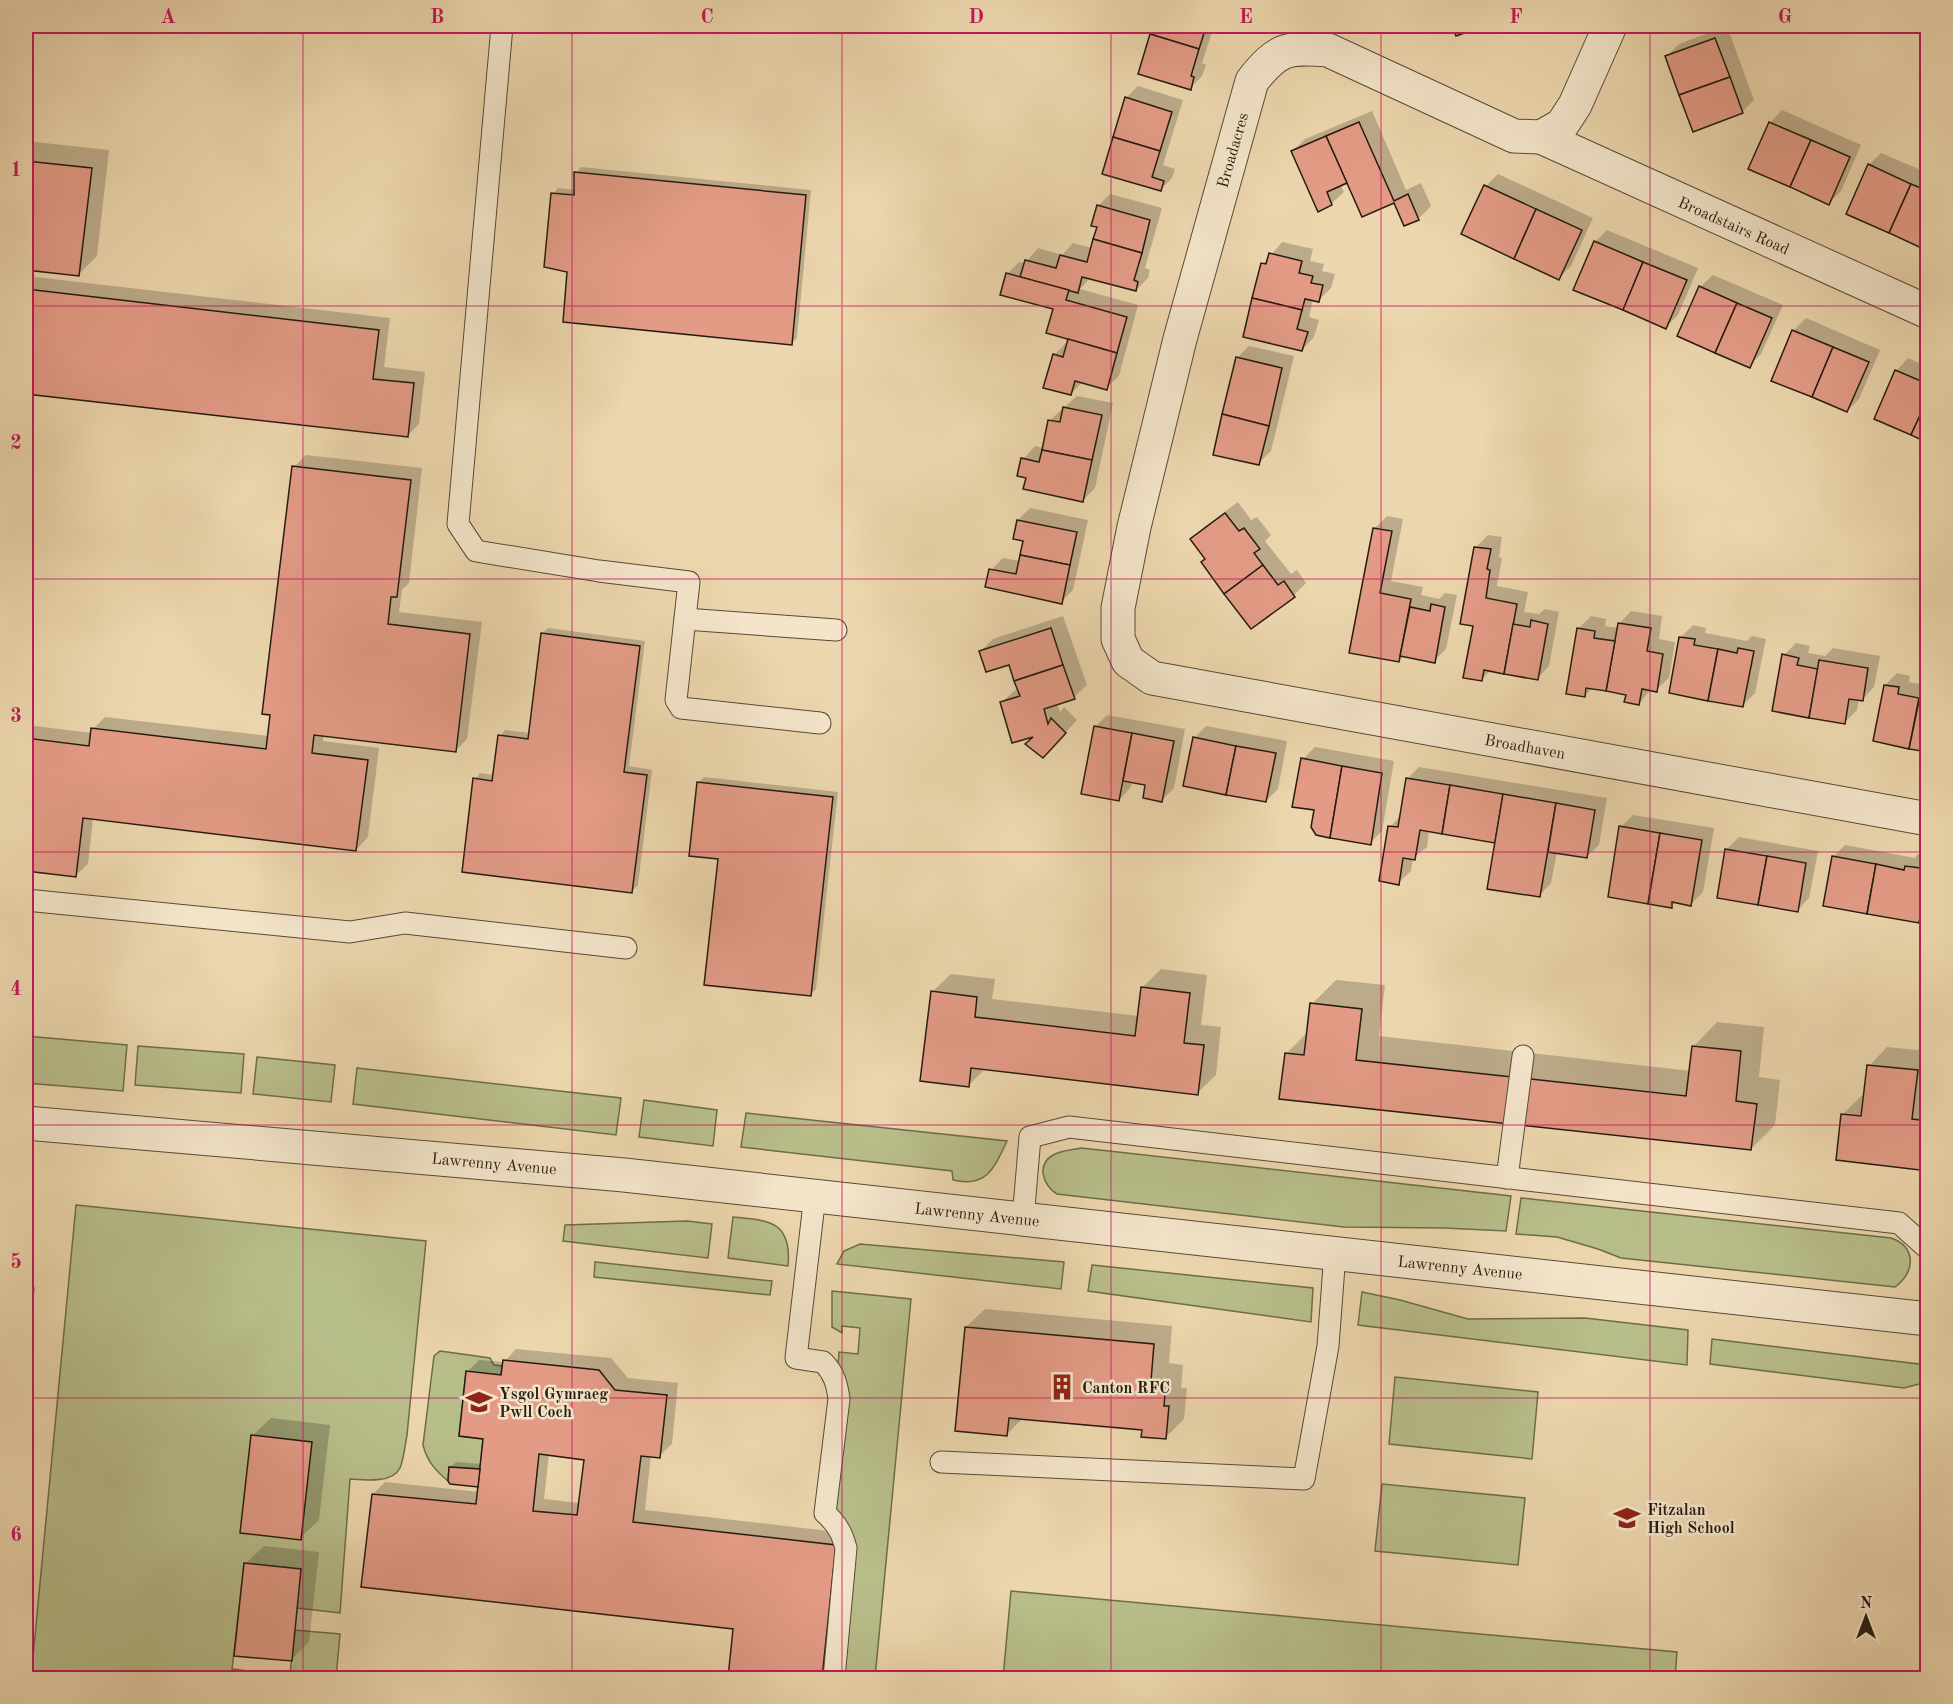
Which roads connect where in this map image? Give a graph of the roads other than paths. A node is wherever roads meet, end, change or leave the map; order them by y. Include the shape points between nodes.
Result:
1 (502, 26) edge
2 (1610, 26) edge
3 (1541, 137) junction
4 (1928, 312) edge
5 (685, 619) junction
6 (836, 630) dead end
7 (1128, 661) joint
8 (820, 723) dead end
9 (1928, 819) edge
10 (26, 900) edge
11 (626, 948) dead end
12 (1523, 1056) dead end
13 (26, 1123) edge
14 (1507, 1178) junction
15 (815, 1195) junction
16 (1023, 1219) junction
17 (1928, 1249) edge
18 (1335, 1253) junction
19 (1928, 1319) edge
20 (941, 1462) dead end
21 (834, 1678) edge

1 - 5 lane via 458,524 476,550 689,582
2 - 3 street via 1562,125
3 - 4 street, Broadstairs Road
3 - 7 street, Broadacres via 1514,135 1328,50 1296,47 1269,59 1252,81 1180,339 1134,527 1118,608 1118,639
5 - 6 lane
5 - 8 lane via 676,700 681,708
7 - 9 street, Broadhaven via 1152,678
10 - 11 lane via 350,932 405,924
12 - 14 lane
13 - 15 street, Lawrenny Avenue
14 - 16 lane via 1070,1127 1030,1137
14 - 17 lane via 1899,1223
15 - 16 street, Lawrenny Avenue
15 - 21 lane via 795,1358 824,1362 832,1371 839,1399 825,1514 842,1533 846,1548
16 - 18 street, Lawrenny Avenue
18 - 19 street, Lawrenny Avenue
18 - 20 lane via 1328,1346 1304,1479

